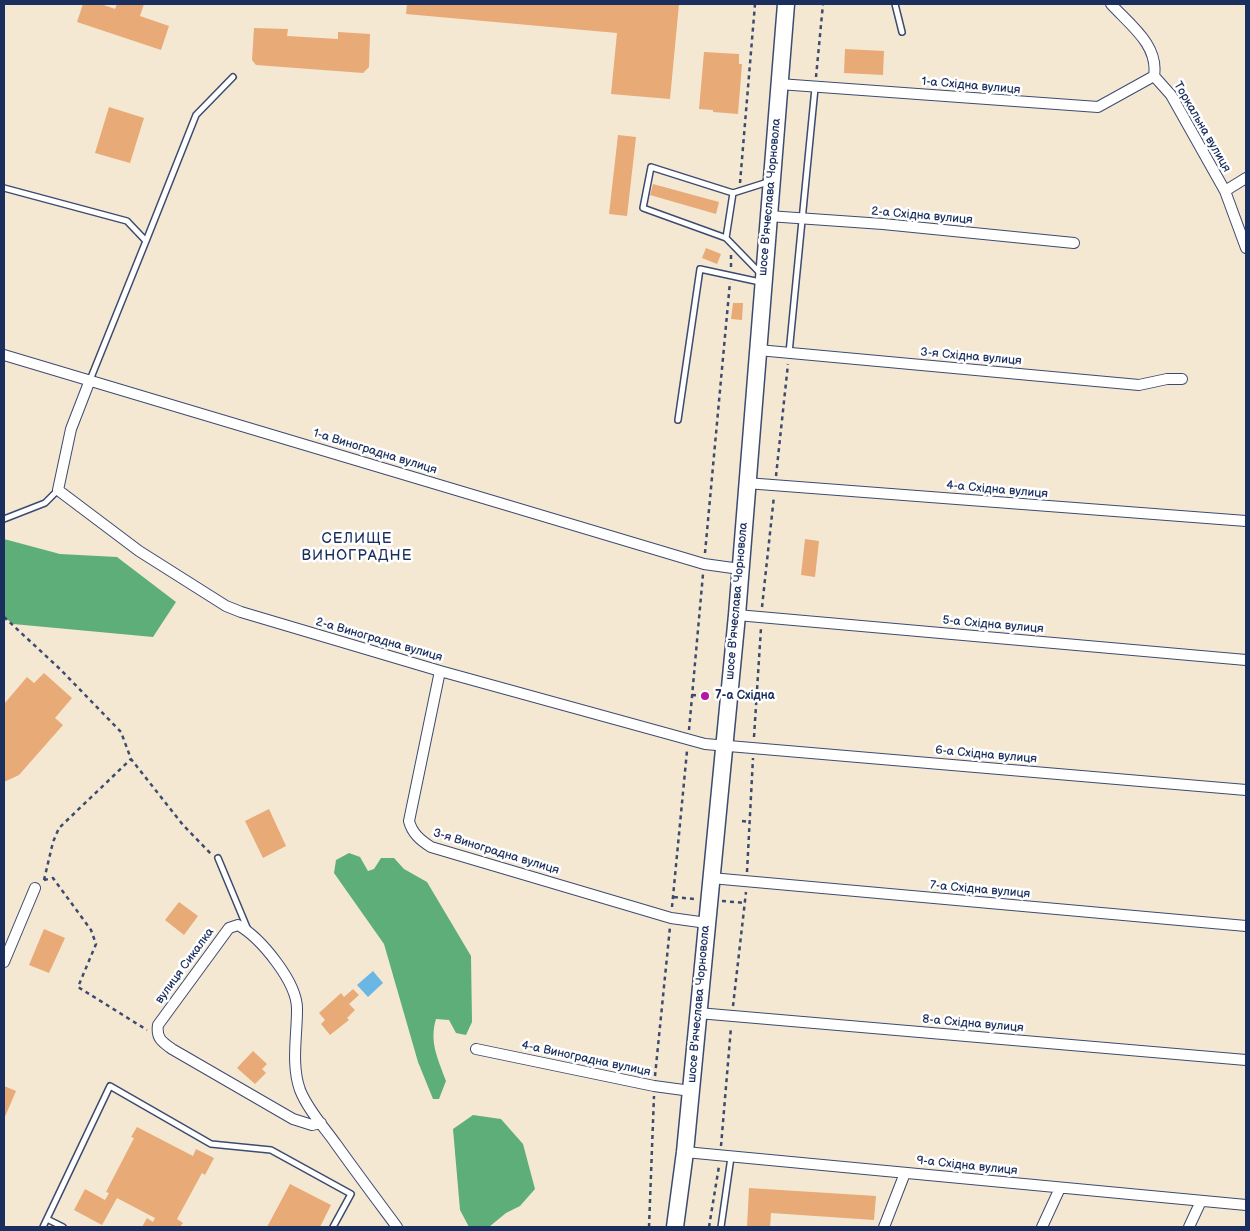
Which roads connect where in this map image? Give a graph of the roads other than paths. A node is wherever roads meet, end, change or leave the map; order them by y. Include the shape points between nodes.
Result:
1 (786, 4) edge
2 (895, 4) edge
3 (1111, 4) edge
4 (902, 32) dead end
5 (1154, 76) junction
6 (233, 77) dead end
7 (779, 84) junction
8 (815, 88) junction
9 (1246, 178) edge
10 (771, 181) junction
11 (4, 188) edge
12 (1225, 191) junction
13 (735, 192) junction
14 (768, 216) junction
15 (803, 220) junction
16 (726, 238) junction
17 (146, 241) junction
18 (1074, 243) dead end
19 (1246, 248) edge
20 (763, 280) junction
21 (758, 350) junction
22 (789, 353) junction
23 (4, 355) edge
24 (1182, 379) dead end
25 (90, 380) junction
26 (678, 420) dead end
27 (746, 483) junction
28 (58, 490) junction
29 (4, 519) edge
30 (1246, 521) edge
31 (740, 569) junction
32 (737, 615) junction
33 (1246, 660) edge
34 (440, 671) junction
35 (723, 745) junction
36 (1246, 790) edge
37 (219, 860) road end
38 (711, 878) junction
39 (36, 888) road end
40 (706, 923) junction
41 (1246, 926) edge
42 (249, 931) junction
43 (4, 962) edge
44 (698, 1013) junction
45 (476, 1049) dead end
46 (1246, 1060) edge
47 (690, 1091) junction
48 (321, 1124) junction
49 (685, 1152) junction
50 (726, 1156) junction
51 (905, 1173) junction
52 (1060, 1188) junction
53 (1201, 1201) junction
54 (1246, 1205) edge
55 (46, 1219) junction
56 (43, 1227) edge
57 (63, 1227) edge
58 (333, 1227) edge
59 (397, 1227) edge
60 (675, 1227) edge
61 (721, 1227) edge
62 (884, 1227) edge
63 (1042, 1227) edge
64 (1189, 1227) edge

1 - 7 main road, шосе В'ячеслава Чорновола
2 - 4 lane
3 - 5 street via 1153,53 1156,64
5 - 8 street, 1-а Східна вулиця via 1098,107
5 - 12 street, Торкальна вулиця via 1171,94
6 - 17 lane via 196,114
7 - 8 street, 1-а Східна вулиця
7 - 10 main road, шосе В'ячеслава Чорновола
8 - 15 lane
9 - 12 street
10 - 13 lane
10 - 14 main road, шосе В'ячеслава Чорновола
11 - 17 lane via 127,221
12 - 19 street, Торкальна вулиця
13 - 16 lane
13 - 16 lane via 651,166 643,208
14 - 15 street, 2-а Східна вулиця
14 - 20 main road, шосе В'ячеслава Чорновола
15 - 18 street, 2-а Східна вулиця via 884,224
15 - 22 lane
16 - 20 lane
17 - 25 lane
20 - 21 main road, шосе В'ячеслава Чорновола
20 - 26 lane via 700,268
21 - 22 street, 3-я Східна вулиця
21 - 27 main road, шосе В'ячеслава Чорновола
22 - 24 street, 3-я Східна вулиця via 1138,385
23 - 25 street, 1-а Виноградна вулиця
25 - 28 street via 71,429
25 - 31 street, 1-а Виноградна вулиця via 704,564
27 - 30 street, 4-а Східна вулиця
27 - 31 main road, шосе В'ячеслава Чорновола
28 - 29 lane via 46,503
28 - 34 street, 2-а Виноградна вулиця via 139,551 226,606
31 - 32 main road, шосе В'ячеслава Чорновола
32 - 33 street, 5-а Східна вулиця
32 - 35 main road, шосе В'ячеслава Чорновола
34 - 35 street, 2-а Виноградна вулиця via 688,742
34 - 40 street, 3-я Виноградна вулиця via 409,821 415,834 432,847 671,918
35 - 36 street, 6-а Східна вулиця
35 - 38 main road, шосе В'ячеслава Чорновола
37 - 42 lane
38 - 40 main road, шосе В'ячеслава Чорновола
38 - 41 street, 7-а Східна вулиця
39 - 43 street
40 - 44 main road, шосе В'ячеслава Чорновола
42 - 48 street via 278,965 294,992 297,1008 296,1071 300,1090
42 - 48 street, вулиця Сикалка via 238,925 222,935 158,1025 156,1033 172,1049 293,1119 312,1125
44 - 46 street, 8-а Східна вулиця
44 - 47 main road, шосе В'ячеслава Чорновола
45 - 47 street, 4-а Виноградна вулиця
47 - 49 main road, шосе В'ячеслава Чорновола
48 - 59 street
49 - 50 street, 9-а Східна вулиця
49 - 60 main road, шосе В'ячеслава Чорновола
50 - 51 street, 9-а Східна вулиця
50 - 61 lane
51 - 52 street, 9-а Східна вулиця
51 - 62 street
52 - 53 street, 9-а Східна вулиця
52 - 63 street
53 - 54 street, 9-а Східна вулиця
53 - 64 street
55 - 56 lane
55 - 57 lane
55 - 58 lane via 110,1086 211,1144 271,1150 351,1194

